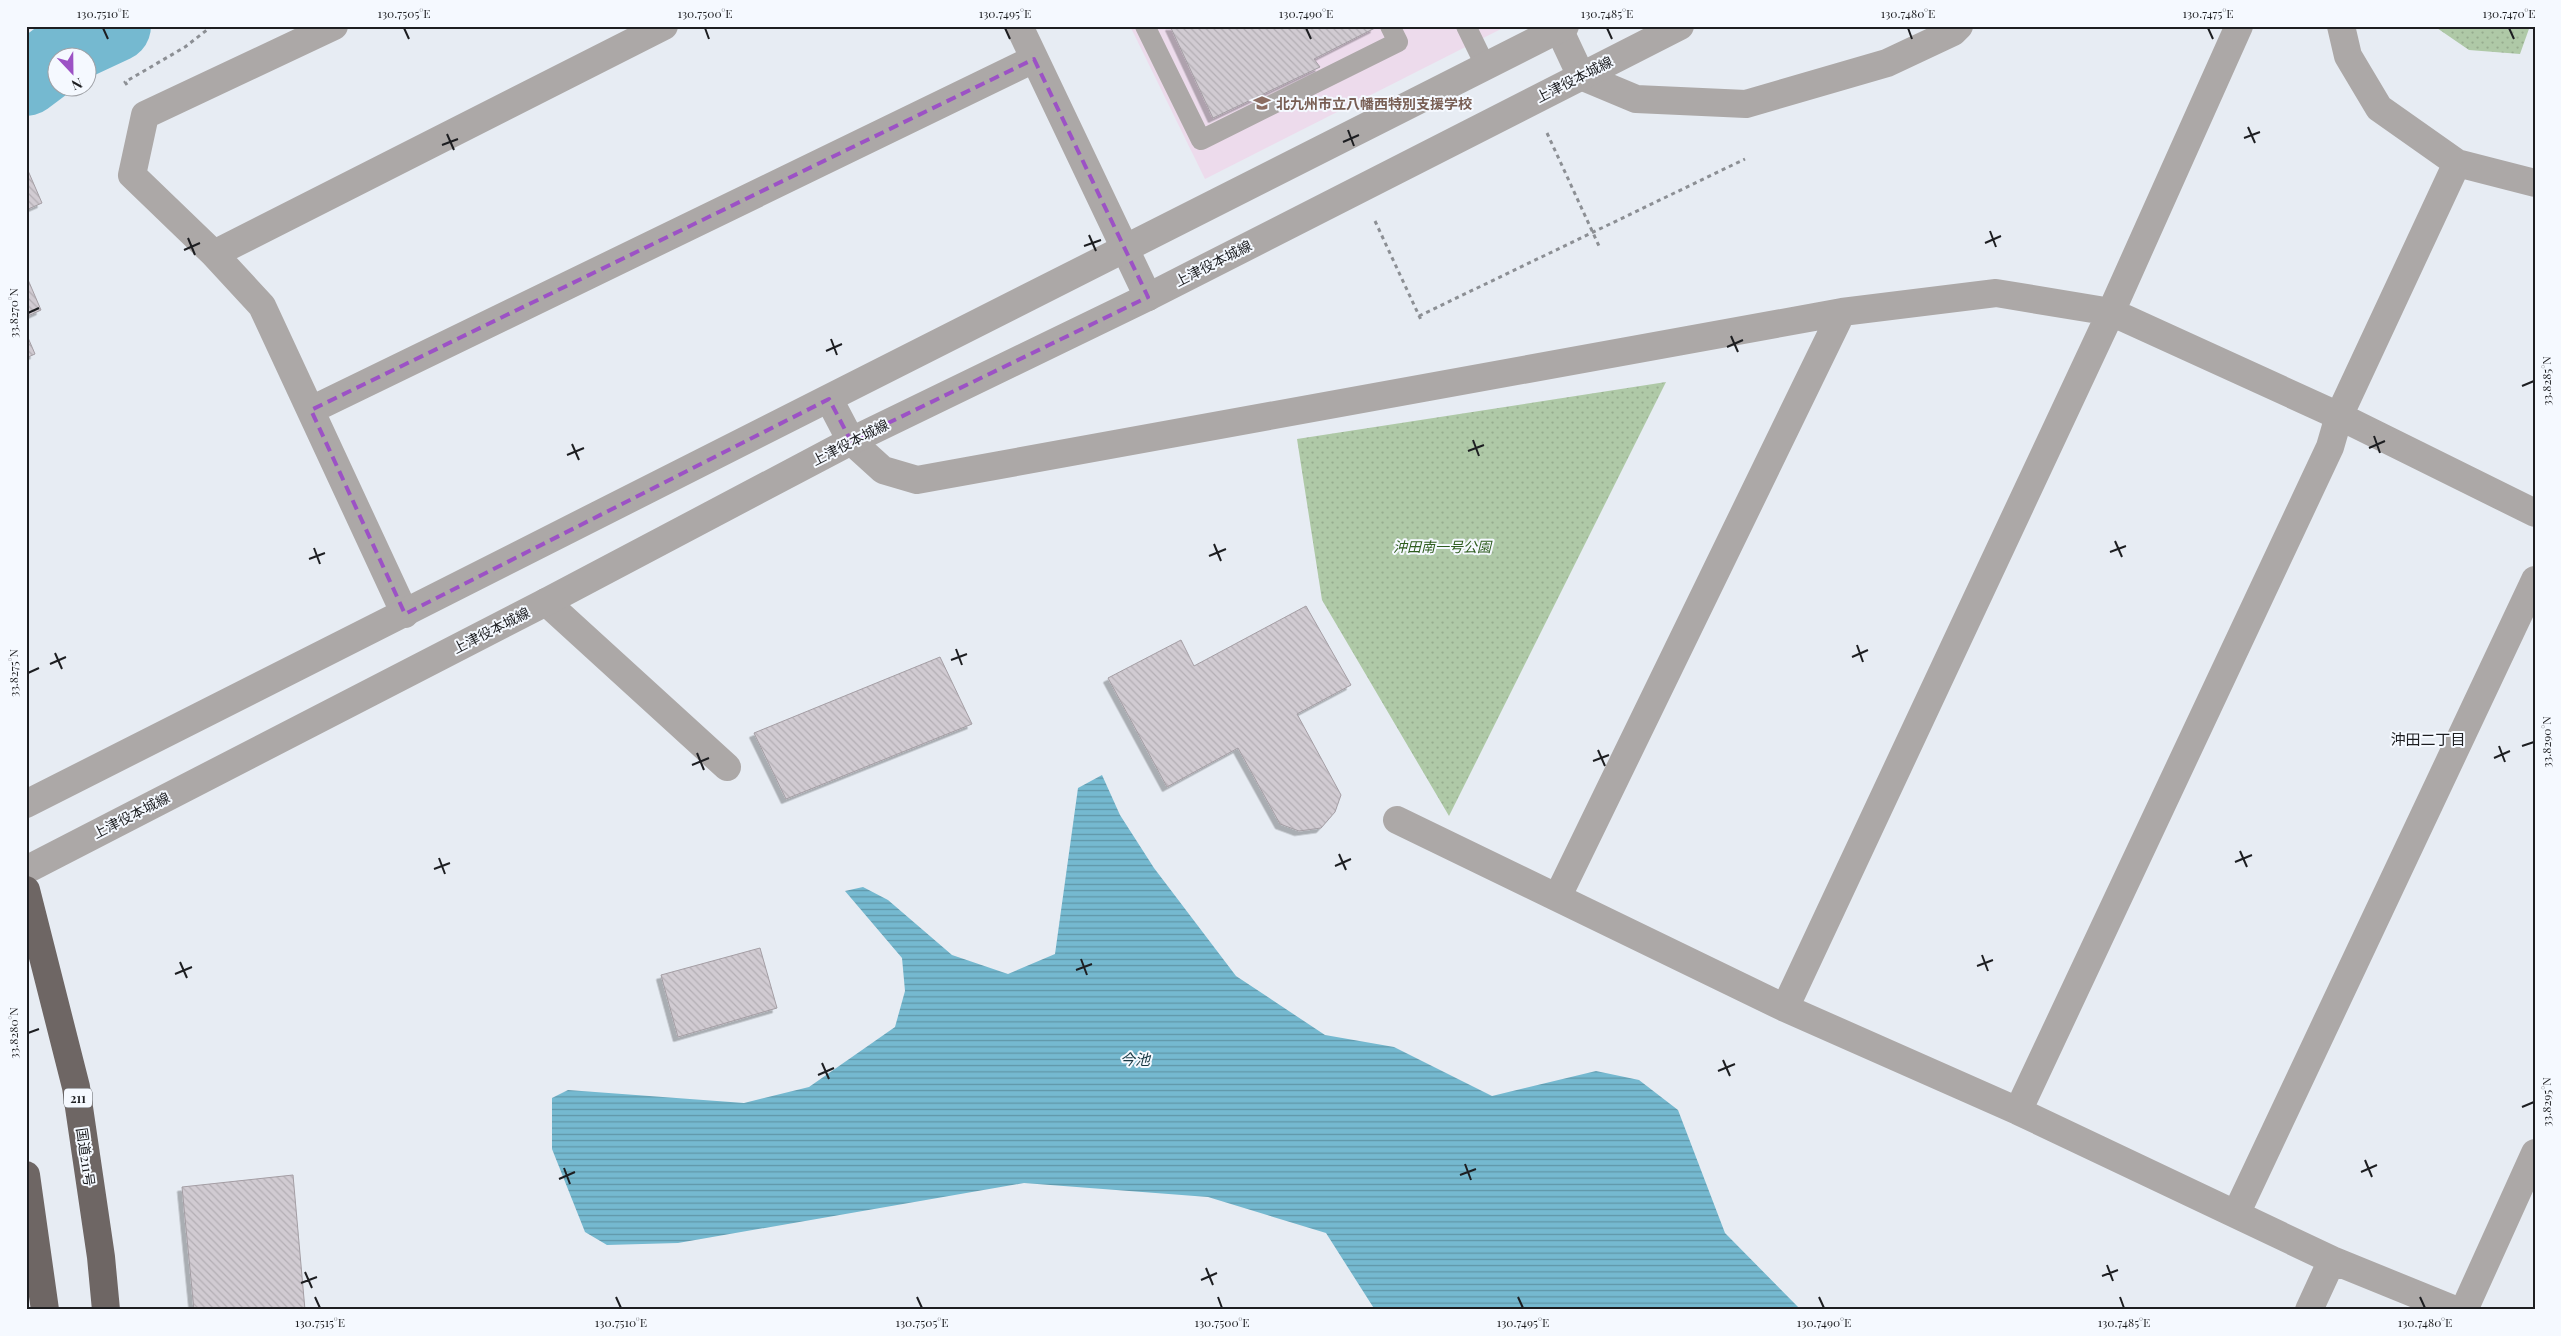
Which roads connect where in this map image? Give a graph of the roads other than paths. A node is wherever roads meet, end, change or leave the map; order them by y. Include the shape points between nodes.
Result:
1 (334, 26) edge
2 (664, 26) edge
3 (1019, 26) edge
4 (1144, 26) edge
5 (1390, 26) edge
6 (1466, 26) edge
7 (1680, 26) edge
8 (1959, 26) edge
9 (2239, 26) edge
10 (2341, 26) edge
11 (1562, 28) edge
12 (306, 33) edge
13 (1034, 59) junction
14 (1486, 67) junction
15 (1581, 76) junction
16 (2457, 163) junction
17 (2535, 183) edge
18 (1125, 250) junction
19 (214, 254) junction
20 (1148, 297) junction
21 (1842, 312) junction
22 (2112, 312) junction
23 (829, 399) junction
24 (311, 410) junction
25 (2339, 416) junction
26 (851, 441) junction
27 (2535, 513) edge
28 (2535, 580) edge
29 (546, 602) junction
30 (405, 614) junction
31 (727, 766) dead end
32 (26, 804) edge
33 (1397, 820) dead end
34 (26, 870) edge
35 (26, 890) edge
36 (1558, 896) junction
37 (1785, 1008) junction
38 (2018, 1111) junction
39 (2535, 1153) edge
40 (26, 1175) edge
41 (2236, 1214) junction
42 (2332, 1260) junction
43 (45, 1310) edge
44 (106, 1310) edge
45 (2309, 1310) edge
46 (2455, 1310) edge
47 (2464, 1310) edge

1 - 12 street
2 - 19 street
3 - 13 street
4 - 5 lane via 1201,140 1398,42
6 - 14 lane
7 - 15 street, 上津役本城線
8 - 15 street via 1953,32 1887,63 1746,104 1636,99
9 - 22 street
10 - 16 street via 2348,56 2379,108
11 - 14 street
11 - 15 street
12 - 19 street via 145,116 132,175
13 - 18 street
13 - 24 street
14 - 18 street
15 - 20 street, 上津役本城線
16 - 17 street
16 - 25 street
18 - 20 street
18 - 23 street
19 - 24 street via 262,306
20 - 26 street, 上津役本城線
21 - 22 street via 1996,293
21 - 26 street via 917,480 884,470
21 - 36 street
22 - 25 street
22 - 37 street
23 - 26 street
23 - 30 street
24 - 30 street
25 - 27 street
25 - 38 street via 2330,447
26 - 29 street, 上津役本城線
28 - 41 street
29 - 31 street
29 - 34 street, 上津役本城線
30 - 32 street
33 - 36 street
35 - 44 highway, 国道211号 / 211 via 76,1087
36 - 37 street
37 - 38 street
38 - 41 street
39 - 47 street
40 - 43 highway
41 - 42 street
42 - 45 street
42 - 46 street

